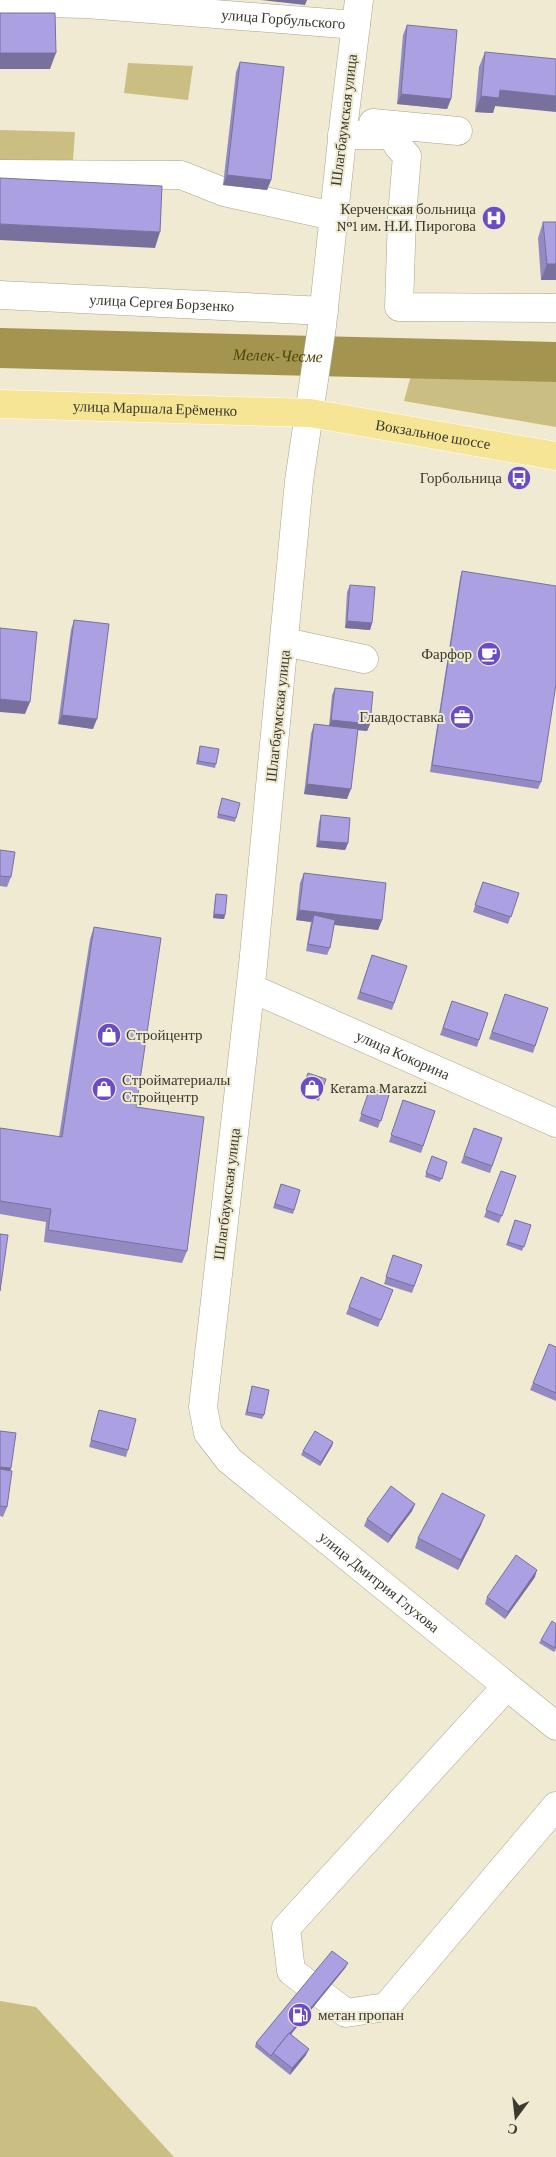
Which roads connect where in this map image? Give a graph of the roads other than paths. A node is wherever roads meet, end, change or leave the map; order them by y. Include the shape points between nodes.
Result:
1 (0, 2) edge
2 (358, 12) edge
3 (343, 128) junction
4 (393, 130) junction
5 (458, 131) dead end
6 (0, 174) edge
7 (333, 216) junction
8 (0, 295) edge
9 (556, 308) edge
10 (323, 319) junction
11 (312, 401) junction
12 (0, 404) edge
13 (556, 456) edge
14 (285, 642) junction
15 (364, 659) dead end
16 (251, 988) junction
17 (556, 1123) edge
18 (208, 1433) joint
19 (506, 1687) junction
20 (556, 1726) edge
21 (556, 1806) edge

1 - 2 street, улица Горбульского
2 - 3 street, Шлагбаумская улица
3 - 4 street
3 - 7 street, Шлагбаумская улица
4 - 5 street
4 - 9 street via 398,146 408,156 399,307
6 - 7 street via 181,175 224,192
7 - 10 street, Шлагбаумская улица
8 - 10 street, улица Сергея Борзенко
10 - 11 street, Шлагбаумская улица
11 - 12 main road, улица Маршала Ерёменко
11 - 13 main road, Вокзальное шоссе
11 - 14 street, Шлагбаумская улица via 299,481
14 - 15 street
14 - 16 street, Шлагбаумская улица
16 - 17 street, улица Кокорина
16 - 18 street, Шлагбаумская улица via 203,1407
18 - 19 street, улица Дмитрия Глухова via 229,1460
19 - 20 street, улица Дмитрия Глухова
19 - 21 street via 286,1928 290,1971 346,2012 386,2007

